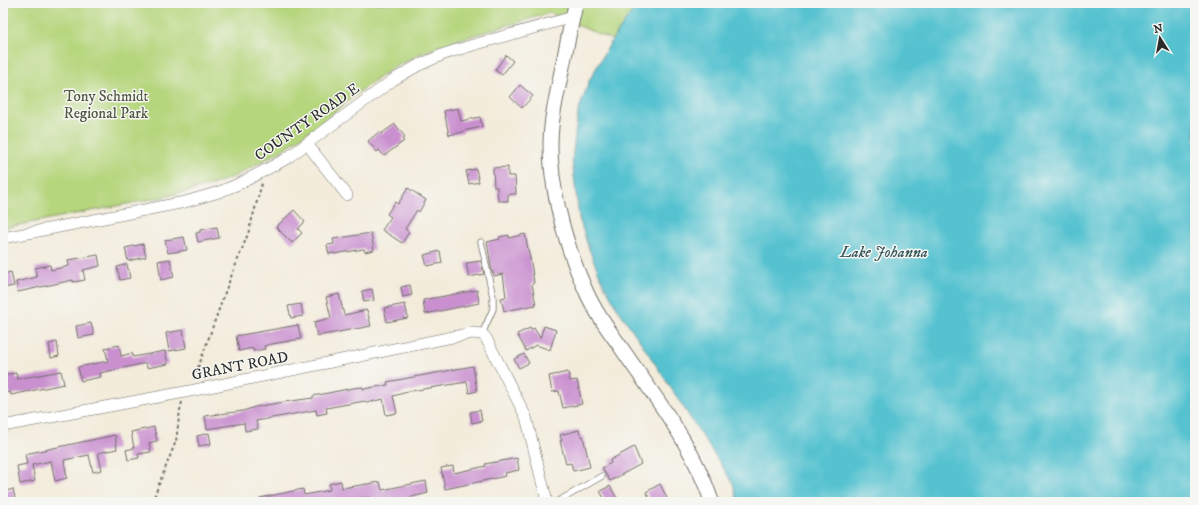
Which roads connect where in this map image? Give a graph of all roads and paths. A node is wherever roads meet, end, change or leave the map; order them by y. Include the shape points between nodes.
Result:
1 (576, 3) edge
2 (573, 17) junction
3 (307, 144) junction
4 (266, 171) junction
5 (347, 195) dead end
6 (3, 238) edge
7 (481, 242) dead end
8 (482, 334) junction
9 (185, 392) junction
10 (3, 426) edge
11 (602, 476) dead end
12 (152, 502) edge
13 (547, 502) edge
14 (557, 502) edge
15 (712, 502) edge

1 - 2 street
2 - 3 street, COUNTY ROAD E via 444,54 417,66 393,80
2 - 15 street via 551,122 550,151 558,205 569,246 585,290 600,317 676,427 692,455
3 - 4 street, COUNTY ROAD E
3 - 5 street
4 - 6 street, COUNTY ROAD E via 241,183 190,200
4 - 9 path via 248,234 203,356
7 - 8 lane via 493,297 493,309
8 - 9 street, GRANT ROAD
8 - 13 street via 526,417
9 - 10 street, GRANT ROAD
9 - 12 path via 176,441
11 - 14 lane

